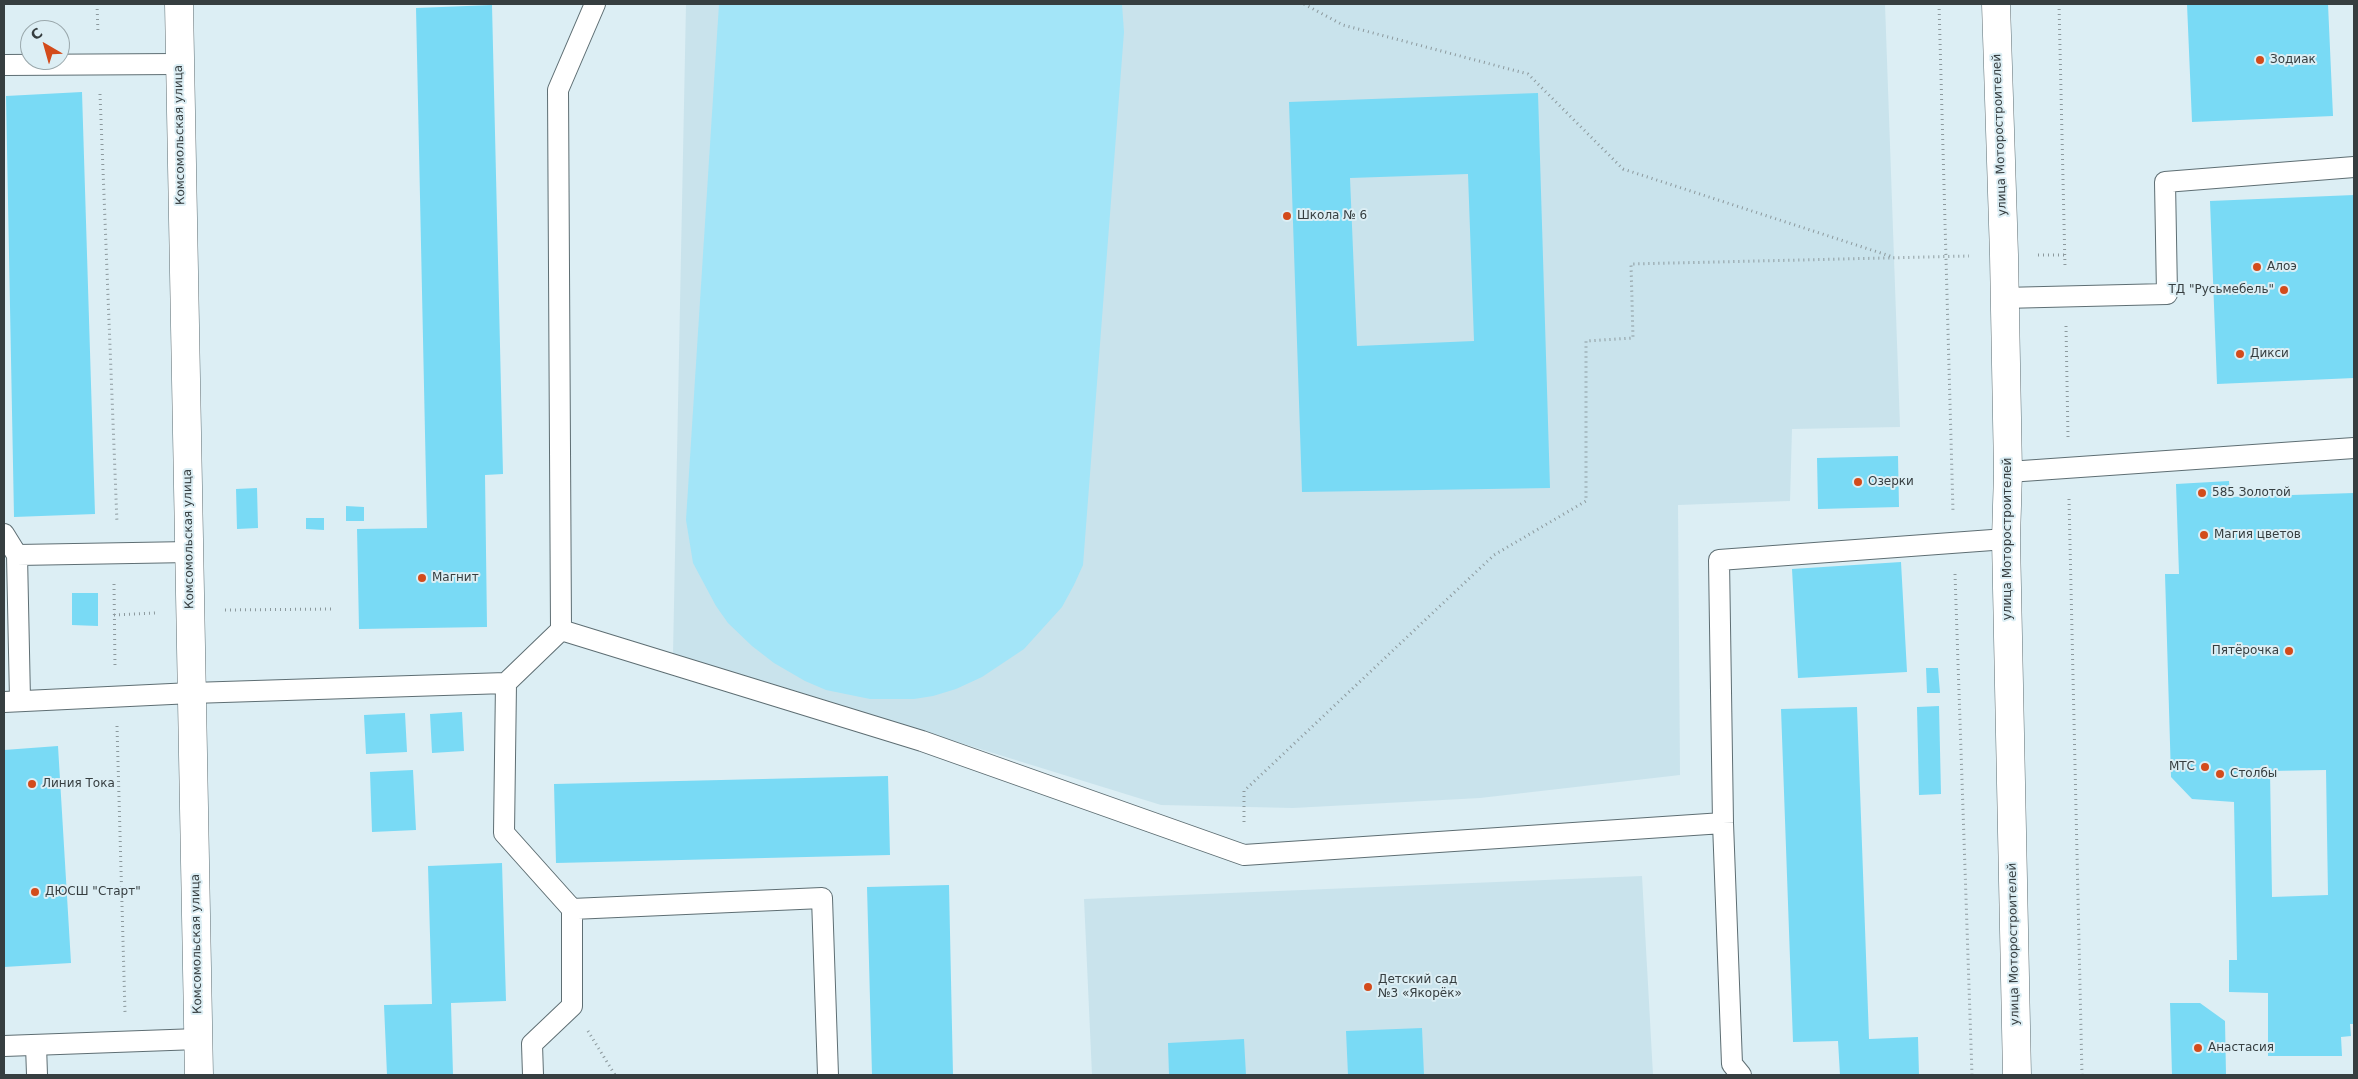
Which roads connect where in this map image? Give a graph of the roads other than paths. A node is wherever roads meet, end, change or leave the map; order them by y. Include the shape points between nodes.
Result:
1 (179, 4) edge
2 (595, 4) edge
3 (1996, 4) edge
4 (178, 64) junction
5 (4, 65) edge
6 (2354, 167) edge
7 (2004, 298) junction
8 (2354, 448) edge
9 (2008, 472) junction
10 (4, 534) edge
11 (2006, 539) junction
12 (190, 552) junction
13 (18, 555) junction
14 (561, 630) junction
15 (506, 684) junction
16 (192, 692) junction
17 (12, 701) edge
18 (1723, 823) junction
19 (572, 909) junction
20 (198, 1039) junction
21 (36, 1045) junction
22 (4, 1046) edge
23 (36, 1075) edge
24 (199, 1075) edge
25 (533, 1075) edge
26 (828, 1075) edge
27 (1741, 1075) edge
28 (2017, 1075) edge

1 - 4 street, Комсомольская улица
2 - 14 lane via 558,90
3 - 7 street, улица Моторостроителей
4 - 5 lane
4 - 12 street, Комсомольская улица
6 - 7 lane via 2165,182 2167,294
7 - 9 street, улица Моторостроителей
8 - 9 lane
9 - 11 street, улица Моторостроителей
10 - 13 lane
11 - 18 lane via 1718,560
11 - 28 street, улица Моторостроителей
12 - 13 lane
12 - 16 street, Комсомольская улица
13 - 17 lane
14 - 15 lane
14 - 18 lane via 922,741 1244,855
15 - 16 lane
15 - 19 lane via 504,833
16 - 17 lane
16 - 20 street, Комсомольская улица
18 - 27 lane via 1732,1064
19 - 25 lane via 572,1006 532,1044
19 - 26 lane via 822,898
20 - 21 lane
20 - 24 street, Комсомольская улица
21 - 22 lane
21 - 23 lane

